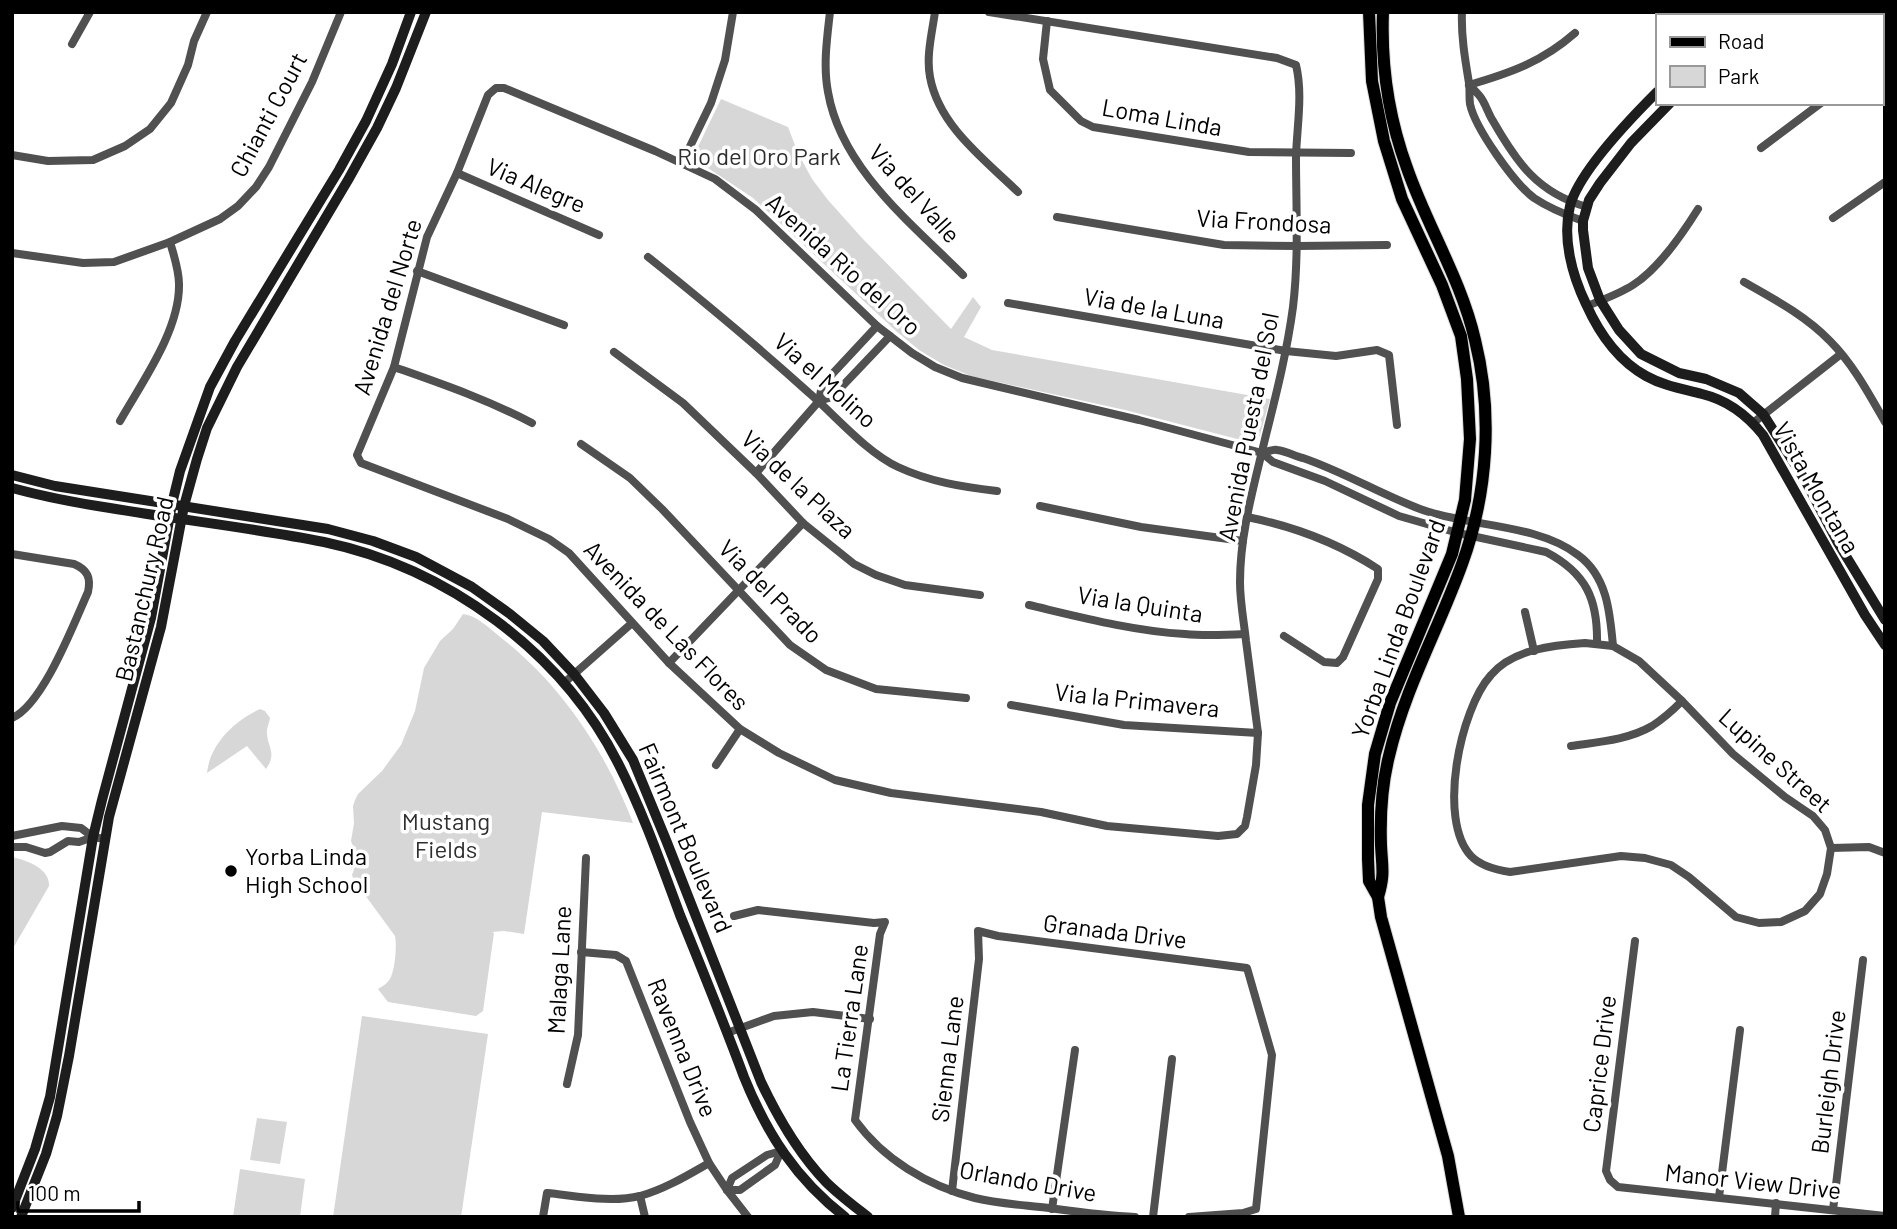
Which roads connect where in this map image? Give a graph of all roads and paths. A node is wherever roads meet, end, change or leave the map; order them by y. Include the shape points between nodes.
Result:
1 (90, 12) edge
2 (207, 12) edge
3 (341, 12) edge
4 (411, 12) edge
5 (426, 12) edge
6 (733, 12) edge
7 (830, 12) edge
8 (935, 12) edge
9 (989, 12) edge
10 (1369, 12) edge
11 (1383, 12) edge
12 (1462, 12) edge
13 (1047, 21) junction
14 (1575, 33) dead end
15 (72, 44) dead end
16 (1469, 85) junction
17 (496, 88) joint
18 (1656, 93) edge
19 (1668, 105) edge
20 (1818, 105) edge
21 (1761, 148) dead end
22 (1351, 153) dead end
23 (1296, 154) junction
24 (12, 155) edge
25 (682, 163) junction
26 (457, 173) junction
27 (1885, 182) edge
28 (1018, 192) dead end
29 (1571, 202) junction
30 (1587, 207) junction
31 (1698, 209) dead end
32 (1568, 216) junction
33 (1057, 217) dead end
34 (1833, 218) dead end
35 (1583, 221) junction
36 (599, 235) dead end
37 (170, 242) junction
38 (1387, 245) dead end
39 (1297, 246) junction
40 (12, 253) edge
41 (648, 257) dead end
42 (417, 271) junction
43 (963, 275) dead end
44 (1744, 282) dead end
45 (1600, 300) junction
46 (1008, 303) dead end
47 (1587, 306) junction
48 (564, 325) dead end
49 (877, 326) junction
50 (890, 336) junction
51 (1286, 351) junction
52 (614, 352) dead end
53 (1841, 354) junction
54 (394, 367) junction
55 (819, 401) junction
56 (1763, 414) junction
57 (120, 421) dead end
58 (1885, 422) edge
59 (532, 423) dead end
60 (1753, 423) junction
61 (1397, 425) dead end
62 (581, 444) dead end
63 (1262, 453) junction
64 (361, 463) joint
65 (756, 473) junction
66 (12, 475) edge
67 (12, 488) edge
68 (997, 491) dead end
69 (172, 504) junction
70 (184, 506) junction
71 (1040, 506) dead end
72 (1247, 517) junction
73 (176, 519) junction
74 (1468, 521) junction
75 (803, 523) junction
76 (299, 525) junction
77 (1464, 534) junction
78 (297, 537) junction
79 (1243, 541) junction
80 (12, 554) edge
81 (472, 587) junction
82 (738, 591) junction
83 (980, 595) dead end
84 (464, 598) junction
85 (1029, 606) dead end
86 (1525, 612) dead end
87 (1885, 620) edge
88 (632, 623) junction
89 (1245, 634) junction
90 (1284, 636) dead end
91 (1597, 644) junction
92 (1885, 645) edge
93 (1613, 646) junction
94 (1534, 651) junction
95 (669, 663) junction
96 (574, 674) junction
97 (564, 683) junction
98 (966, 698) dead end
99 (1682, 701) junction
100 (1011, 705) dead end
101 (13, 718) edge
102 (740, 729) junction
103 (1258, 733) junction
104 (1571, 746) dead end
105 (716, 765) dead end
106 (25, 833) junction
107 (1237, 834) joint
108 (12, 836) edge
109 (99, 839) junction
110 (12, 847) edge
111 (26, 847) junction
112 (1831, 848) junction
113 (1885, 853) edge
114 (586, 858) dead end
115 (734, 916) dead end
116 (978, 931) joint
117 (1636, 941) dead end
118 (581, 952) junction
119 (1863, 960) dead end
120 (870, 1019) junction
121 (740, 1028) junction
122 (1740, 1030) dead end
123 (727, 1033) junction
124 (59, 1047) junction
125 (1074, 1050) dead end
126 (1172, 1059) dead end
127 (567, 1084) dead end
128 (59, 1108) junction
129 (855, 1120) joint
130 (794, 1143) junction
131 (782, 1151) junction
132 (709, 1163) junction
133 (1618, 1188) joint
134 (727, 1190) junction
135 (953, 1191) junction
136 (640, 1196) junction
137 (1719, 1197) junction
138 (1776, 1203) junction
139 (1052, 1209) junction
140 (1833, 1210) junction
141 (19, 1212) edge
142 (1885, 1216) edge
143 (543, 1217) edge
144 (645, 1217) edge
145 (748, 1217) edge
146 (845, 1217) edge
147 (869, 1217) edge
148 (1135, 1217) edge
149 (1153, 1217) edge
150 (1189, 1217) edge
151 (1459, 1217) edge
152 (1775, 1217) edge

1 - 15 street
2 - 24 street via 171,103 150,129 93,160 48,161
3 - 37 street, Chianti Court via 312,82 256,187 220,219
4 - 69 main road, Bastanchury Road via 392,64 340,170 210,387
5 - 70 main road, Bastanchury Road via 377,128 222,396 207,428
6 - 25 street via 725,60 711,103
7 - 43 street, Via del Valle via 825,47 828,92 838,129 874,186
8 - 28 street via 930,77 939,103 961,136
9 - 13 street
10 - 74 main road, Yorba Linda Boulevard via 1372,81 1384,141 1402,199 1461,336 1470,439 1465,500
11 - 74 main road, Yorba Linda Boulevard via 1393,121 1407,168 1466,306 1483,380 1485,456
12 - 16 street
13 - 23 street, Loma Linda via 1043,59 1050,90 1081,121 1093,127 1248,152
13 - 23 street, Avenida Puesta del Sol via 1277,58 1296,65 1300,80
14 - 16 street via 1532,63
16 - 29 street via 1483,100 1523,168 1546,189
16 - 32 street via 1477,122 1507,168 1534,198
17 - 25 street, Avenida Rio del Oro via 513,91
17 - 26 street, Avenida del Norte via 483,105
18 - 29 main road, Vista Montana via 1598,158
19 - 30 main road, Vista Montana via 1623,153
20 - 21 street
22 - 23 street, Loma Linda
23 - 39 street, Avenida Puesta del Sol
25 - 49 street, Avenida Rio del Oro via 715,179 756,210
26 - 36 street, Via Alegre
26 - 42 street, Avenida del Norte via 427,237
27 - 34 street
29 - 30 street
29 - 32 main road, Vista Montana
30 - 35 main road, Vista Montana
31 - 45 street via 1660,261 1635,284
32 - 35 street
32 - 47 main road, Vista Montana via 1568,246
33 - 39 street, Via Frondosa via 1224,245
35 - 45 main road, Vista Montana via 1588,268
37 - 40 street, Chianti Court via 114,262 83,263
37 - 57 street via 178,271 173,323
38 - 39 street, Via Frondosa
39 - 51 street, Avenida Puesta del Sol
41 - 55 street, Via el Molino
42 - 48 street
42 - 54 street, Avenida del Norte
44 - 53 street via 1776,299
45 - 47 street
45 - 56 main road, Vista Montana via 1641,355 1739,393
46 - 51 street, Via de la Luna
47 - 60 main road, Vista Montana via 1607,342 1633,368 1659,383 1716,399
49 - 50 street, Avenida Rio del Oro
49 - 55 street via 822,385
50 - 55 street via 832,397
50 - 63 street, Avenida Rio del Oro via 935,367 962,378
51 - 61 street, Via de la Luna via 1336,356 1377,349 1389,355
51 - 63 street, Avenida Puesta del Sol
52 - 65 street, Via de la Plaza via 683,403
53 - 56 street
53 - 58 street
54 - 59 street via 462,390
54 - 64 street, Avenida del Norte via 357,455
55 - 65 street
55 - 68 street, Via el Molino via 859,440 896,466 955,486
56 - 60 street
56 - 87 main road, Vista Montana
60 - 92 main road, Vista Montana
62 - 82 street, Via del Prado via 630,478
63 - 72 street, Avenida Puesta del Sol
63 - 74 street, Avenida Rio del Oro via 1276,450 1329,467 1422,510
63 - 77 street, Avenida Rio del Oro via 1273,462 1399,516
64 - 88 street, Avenida de Las Flores via 549,539 569,553
65 - 75 street, Via de la Plaza
66 - 69 main road, Fairmont Boulevard
67 - 73 main road, Fairmont Boulevard
69 - 70 main road, Fairmont Boulevard
69 - 73 main road, Bastanchury Road
70 - 73 main road, Bastanchury Road
70 - 76 main road, Fairmont Boulevard
71 - 79 street
72 - 79 street, Avenida Puesta del Sol
72 - 90 street via 1282,524 1378,569 1378,579 1343,657 1336,663 1324,662
73 - 78 main road, Fairmont Boulevard
73 - 109 main road, Bastanchury Road via 104,789
74 - 77 main road, Yorba Linda Boulevard
74 - 93 street, Avenida Rio del Oro via 1539,536 1580,556 1606,594
75 - 82 street
75 - 83 street, Via de la Plaza via 854,564 876,575 905,585
76 - 78 main road
76 - 81 main road, Fairmont Boulevard via 396,549
77 - 91 street, Avenida Rio del Oro via 1546,552 1573,570 1592,599
77 - 151 main road, Yorba Linda Boulevard via 1390,703 1375,754 1376,795 1368,832 1369,881 1378,897 1448,1156
78 - 84 main road, Fairmont Boulevard via 377,556
79 - 89 street, Avenida Puesta del Sol via 1240,583
80 - 101 street via 74,564 83,568 90,582 57,662 24,712
81 - 84 main road
81 - 96 main road, Fairmont Boulevard via 543,641
82 - 95 street
82 - 98 street, Via del Prado via 790,645 826,670 876,689
84 - 97 main road, Fairmont Boulevard via 494,618
85 - 89 street, Via la Quinta via 1157,631
86 - 94 street
88 - 95 street, Avenida de Las Flores
88 - 96 street
89 - 103 street, Avenida Puesta del Sol
91 - 93 street
91 - 94 street
93 - 99 street, Lupine Street via 1639,661
94 - 112 street via 1514,657 1491,674 1471,706 1456,767 1454,808 1458,836 1472,857 1492,869 1510,872 1622,856 1645,858 1671,865 1736,917 1759,923 1781,922 1805,911 1828,874
95 - 102 street, Avenida de Las Flores
96 - 97 street
96 - 121 main road, Fairmont Boulevard via 633,760
97 - 123 main road, Fairmont Boulevard via 623,774
99 - 104 street via 1642,732
99 - 112 street, Lupine Street via 1733,754 1813,816 1825,830
100 - 103 street, Via la Primavera via 1124,725
102 - 105 street
102 - 107 street, Avenida de Las Flores via 835,780 891,793 1107,825
103 - 107 street, Avenida Puesta del Sol via 1247,817
106 - 108 street
106 - 109 street via 77,827
106 - 111 street
109 - 111 street via 68,841 45,853
109 - 124 main road, Bastanchury Road
109 - 128 main road, Bastanchury Road
110 - 111 street
112 - 113 street, Lupine Street via 1868,847
114 - 118 street, Malaga Lane
115 - 120 street, La Tierra Lane via 758,910 886,922 880,934
116 - 135 street, Sienna Lane via 979,959
116 - 150 street, Granada Drive via 1247,968 1272,1055 1256,1209
117 - 133 street, Caprice Drive via 1606,1171
118 - 127 street, Malaga Lane via 578,1035
118 - 132 street, Ravenna Drive via 616,955 626,961
119 - 140 street, Burleigh Drive
120 - 121 street via 813,1012 774,1016
120 - 129 street, La Tierra Lane
121 - 123 street
121 - 130 main road, Fairmont Boulevard via 774,1110
122 - 137 street
123 - 131 main road, Fairmont Boulevard via 754,1102
124 - 128 main road via 64,1052 55,1101
124 - 141 main road, Bastanchury Road
125 - 139 street
126 - 149 street
128 - 141 main road, Bastanchury Road via 46,1154
129 - 135 street, Orlando Drive via 888,1155
130 - 131 main road
130 - 147 main road, Fairmont Boulevard via 839,1195
131 - 134 street via 733,1178
131 - 134 street via 775,1165 740,1190
131 - 146 main road, Fairmont Boulevard via 818,1194
132 - 134 street, Ravenna Drive
132 - 136 street
133 - 137 street, Manor View Drive
134 - 145 street, Ravenna Drive
135 - 139 street, Orlando Drive
136 - 143 street via 547,1193
136 - 144 street
137 - 138 street, Manor View Drive
138 - 140 street, Manor View Drive
138 - 152 street
139 - 148 street, Orlando Drive
140 - 142 street, Manor View Drive

